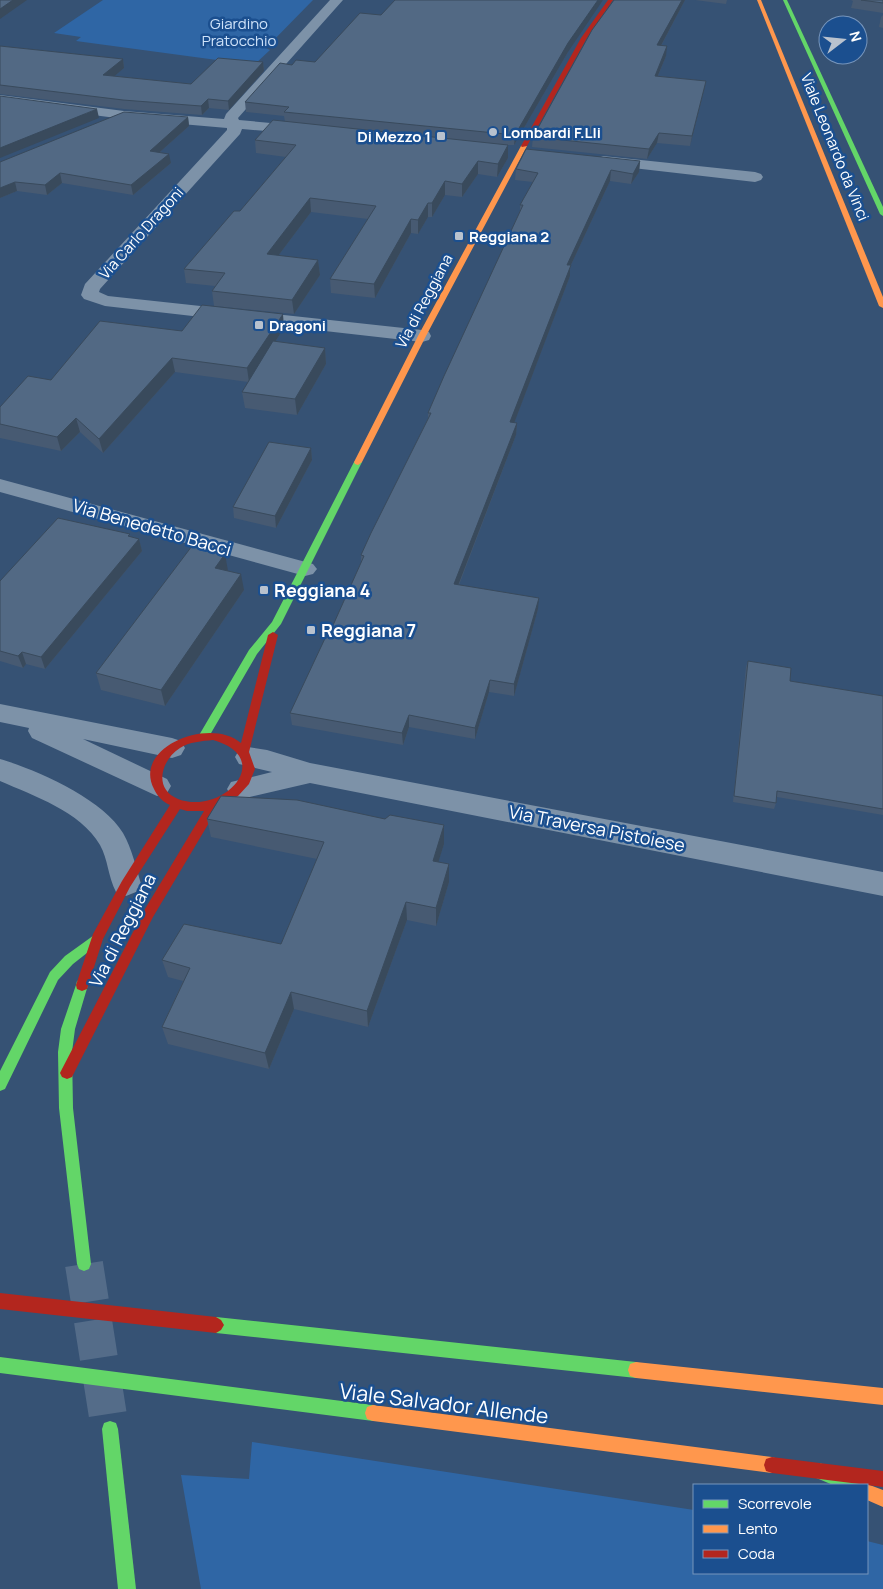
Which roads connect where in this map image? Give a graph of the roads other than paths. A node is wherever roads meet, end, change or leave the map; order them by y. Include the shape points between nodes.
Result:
1 (337, 0) edge
2 (612, 0) edge
3 (759, 0) edge
4 (785, 0) edge
5 (0, 99) edge
6 (124, 115) junction
7 (233, 123) junction
8 (97, 126) edge
9 (324, 132) edge
10 (502, 150) edge
11 (522, 152) junction
12 (541, 154) edge
13 (590, 160) edge
14 (755, 177) dead end
15 (883, 214) edge
16 (883, 306) edge
17 (422, 336) junction
18 (0, 485) edge
19 (305, 569) junction
20 (276, 624) junction
21 (4, 714) edge
22 (203, 736) junction
23 (172, 748) junction
24 (246, 755) junction
25 (0, 769) edge
26 (310, 773) junction
27 (157, 786) junction
28 (241, 789) junction
29 (177, 804) junction
30 (214, 806) junction
31 (126, 884) junction
32 (883, 884) edge
33 (97, 938) junction
34 (66, 1074) junction
35 (0, 1085) edge
36 (84, 1264) tunnel mouth
37 (0, 1301) edge
38 (0, 1365) edge
39 (882, 1396) edge
40 (110, 1429) tunnel mouth
41 (820, 1471) junction
42 (883, 1479) edge
43 (850, 1484) edge
44 (868, 1492) edge
45 (883, 1499) edge
46 (127, 1589) edge

1 - 7 street via 231,117
2 - 11 main road, Via di Reggiana via 584,38
3 - 16 main road, Viale Leonardo da Vinci
4 - 15 main road, Viale Leonardo da Vinci
5 - 6 street
6 - 7 street
6 - 8 street
7 - 9 street
7 - 17 street, Via Carlo Dragoni via 235,131 91,288 90,295 105,301
10 - 11 street
11 - 12 street
11 - 17 main road, Via di Reggiana
13 - 14 street
17 - 19 main road, Via di Reggiana
18 - 19 street, Via Benedetto Bacci
19 - 20 main road, Via di Reggiana
20 - 22 main road, Via di Reggiana via 253,652
20 - 24 main road, Via di Reggiana
21 - 23 street
21 - 27 street
22 - 23 main road
22 - 24 main road via 232,741
23 - 27 main road via 158,762 155,770
24 - 26 street, Via Traversa Pistoiese
24 - 28 main road, Via di Reggiana via 249,774
25 - 31 street via 72,804 102,826 112,839
26 - 28 street, Via Traversa Pistoiese
26 - 32 street, Via Traversa Pistoiese
27 - 29 main road via 161,794
28 - 30 main road, Via di Reggiana
29 - 30 main road, Via di Reggiana via 195,808
29 - 31 main road, Via di Reggiana
30 - 34 main road, Via di Reggiana via 149,912 88,1037
31 - 33 main road, Via di Reggiana
33 - 34 main road, Via di Reggiana via 68,1029
33 - 35 main road via 54,976
34 - 36 main road, Via di Reggiana via 67,1123
37 - 39 main road
38 - 41 main road, Viale Salvador Allende
40 - 46 main road
41 - 42 main road, Viale Salvador Allende
41 - 43 main road
44 - 45 main road

